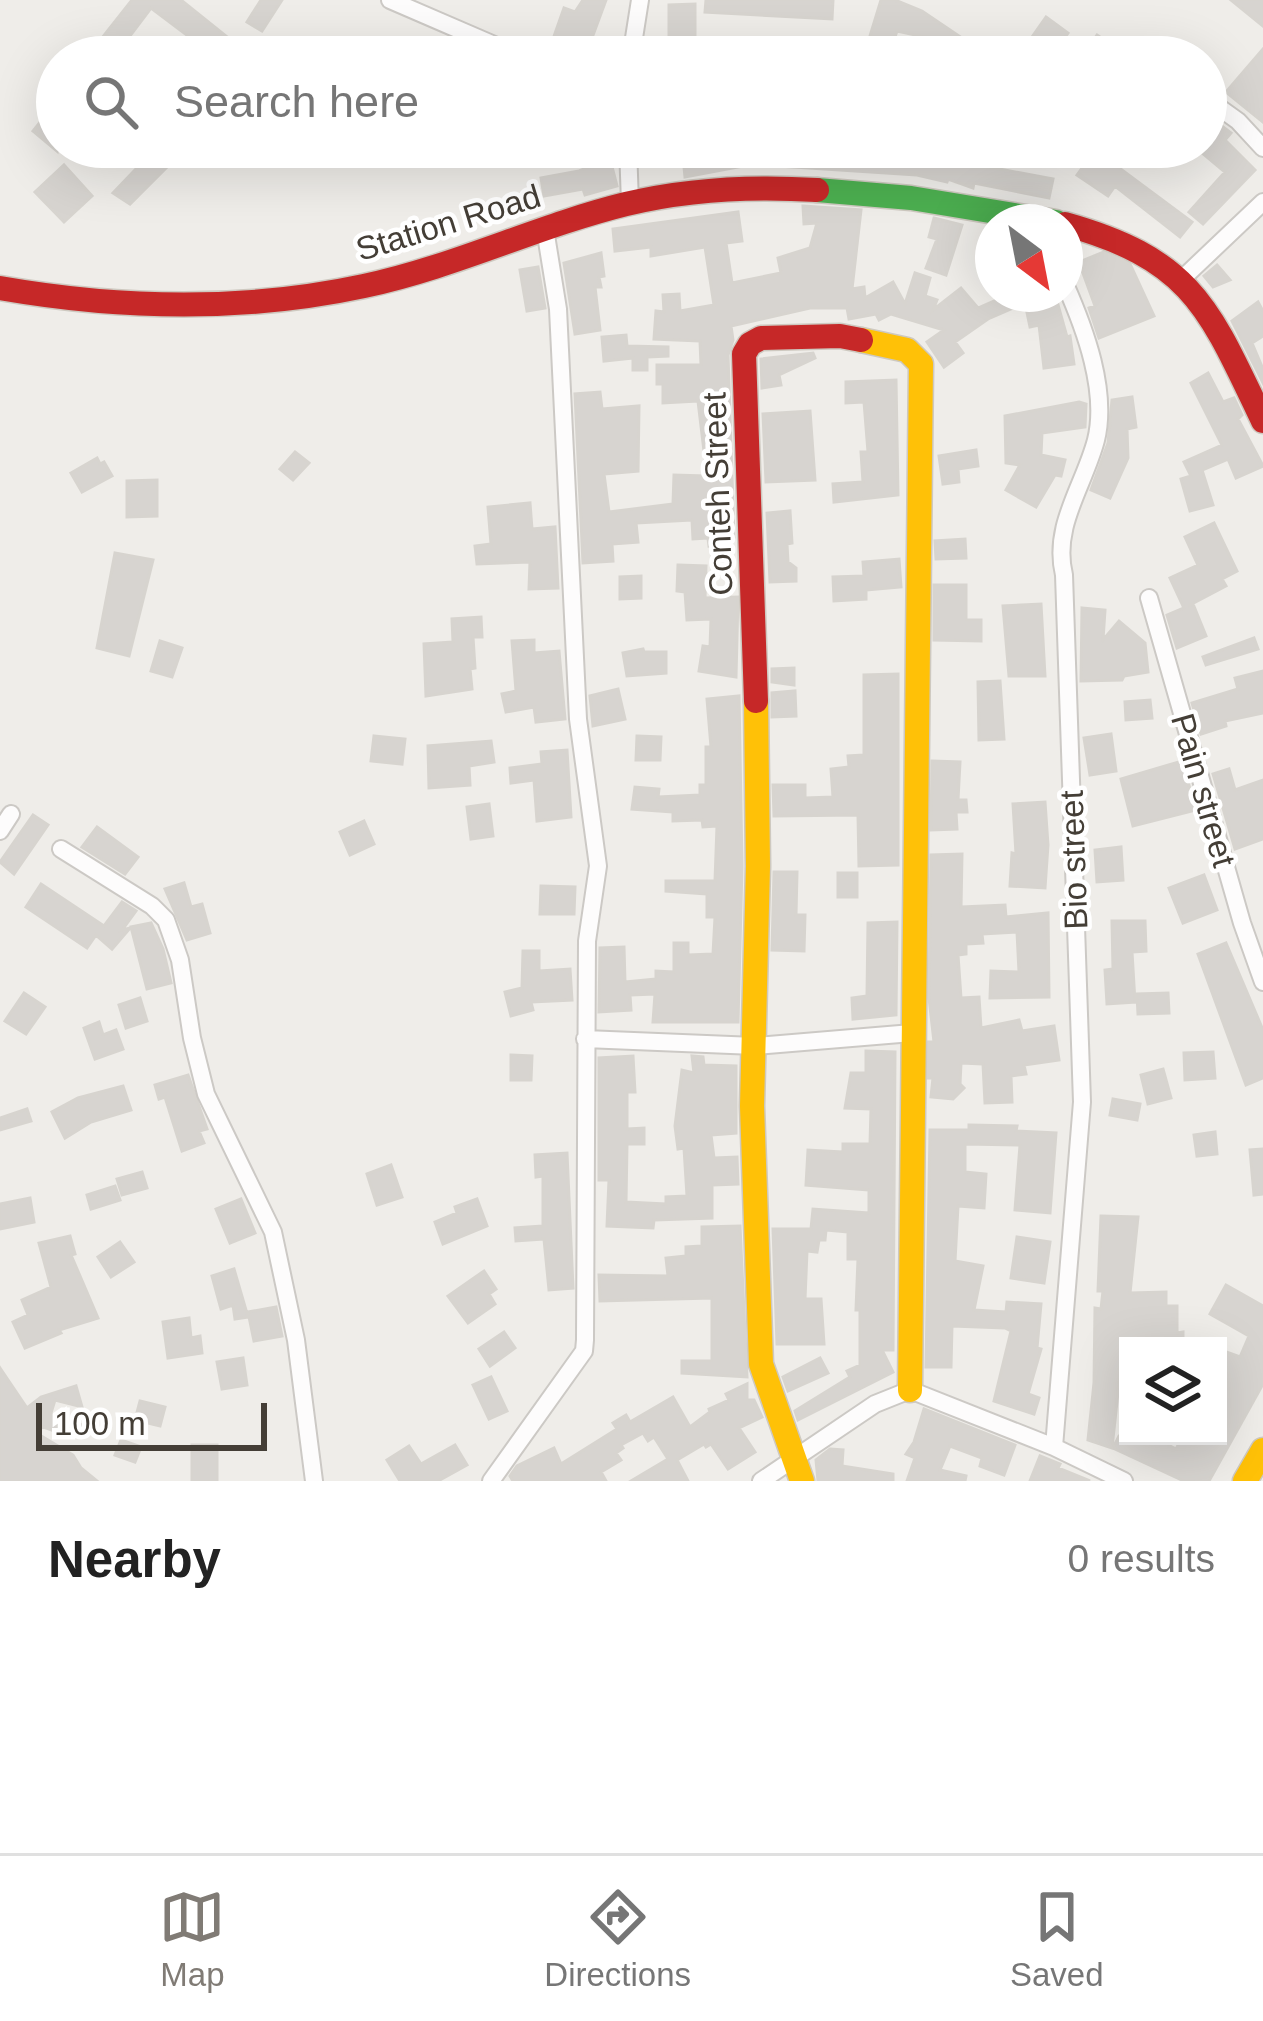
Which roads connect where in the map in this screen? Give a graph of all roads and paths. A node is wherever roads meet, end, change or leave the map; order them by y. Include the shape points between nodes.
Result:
1 (390, 0) edge
2 (640, 0) edge
3 (473, 36) edge
4 (634, 36) edge
5 (1227, 114) edge
6 (1263, 148) edge
7 (629, 168) edge
8 (1263, 202) edge
9 (630, 203) junction
10 (975, 211) edge
11 (544, 229) junction
12 (1083, 229) edge
13 (1183, 278) junction
14 (0, 288) edge
15 (1075, 312) edge
16 (1263, 422) edge
17 (1148, 598) dead end
18 (10, 814) dead end
19 (0, 831) edge
20 (61, 848) dead end
21 (1263, 982) edge
22 (913, 1033) junction
23 (585, 1039) junction
24 (755, 1046) junction
25 (910, 1390) junction
26 (1054, 1447) junction
27 (1263, 1450) edge
28 (795, 1456) junction
29 (314, 1481) edge
30 (491, 1481) edge
31 (761, 1481) edge
32 (802, 1481) edge
33 (1124, 1481) edge
34 (1245, 1481) edge

1 - 3 street
2 - 4 street
5 - 6 street
7 - 9 street
8 - 13 street
9 - 10 street, Station Road via 728,190 844,193
9 - 11 street, Station Road
11 - 14 street, Station Road via 411,274 294,296 98,302
11 - 23 street via 558,309 578,719 598,866 586,941
12 - 13 street, Station Road via 1124,240
13 - 16 street, Station Road
15 - 26 street, Bio street via 1098,415 1059,555 1082,1102
17 - 21 street, Pain street
18 - 19 street
20 - 29 street via 166,920 206,1094 273,1232
22 - 24 street
22 - 24 street, Conteh Street via 921,364 907,350 840,336 761,338 744,354 754,596
22 - 25 street, Conteh Street
23 - 24 street
23 - 30 street via 584,1351
24 - 28 street, Conteh Street via 761,1364
25 - 26 street
25 - 28 street
26 - 33 street
27 - 34 street
28 - 31 street
28 - 32 street, Conteh Street

